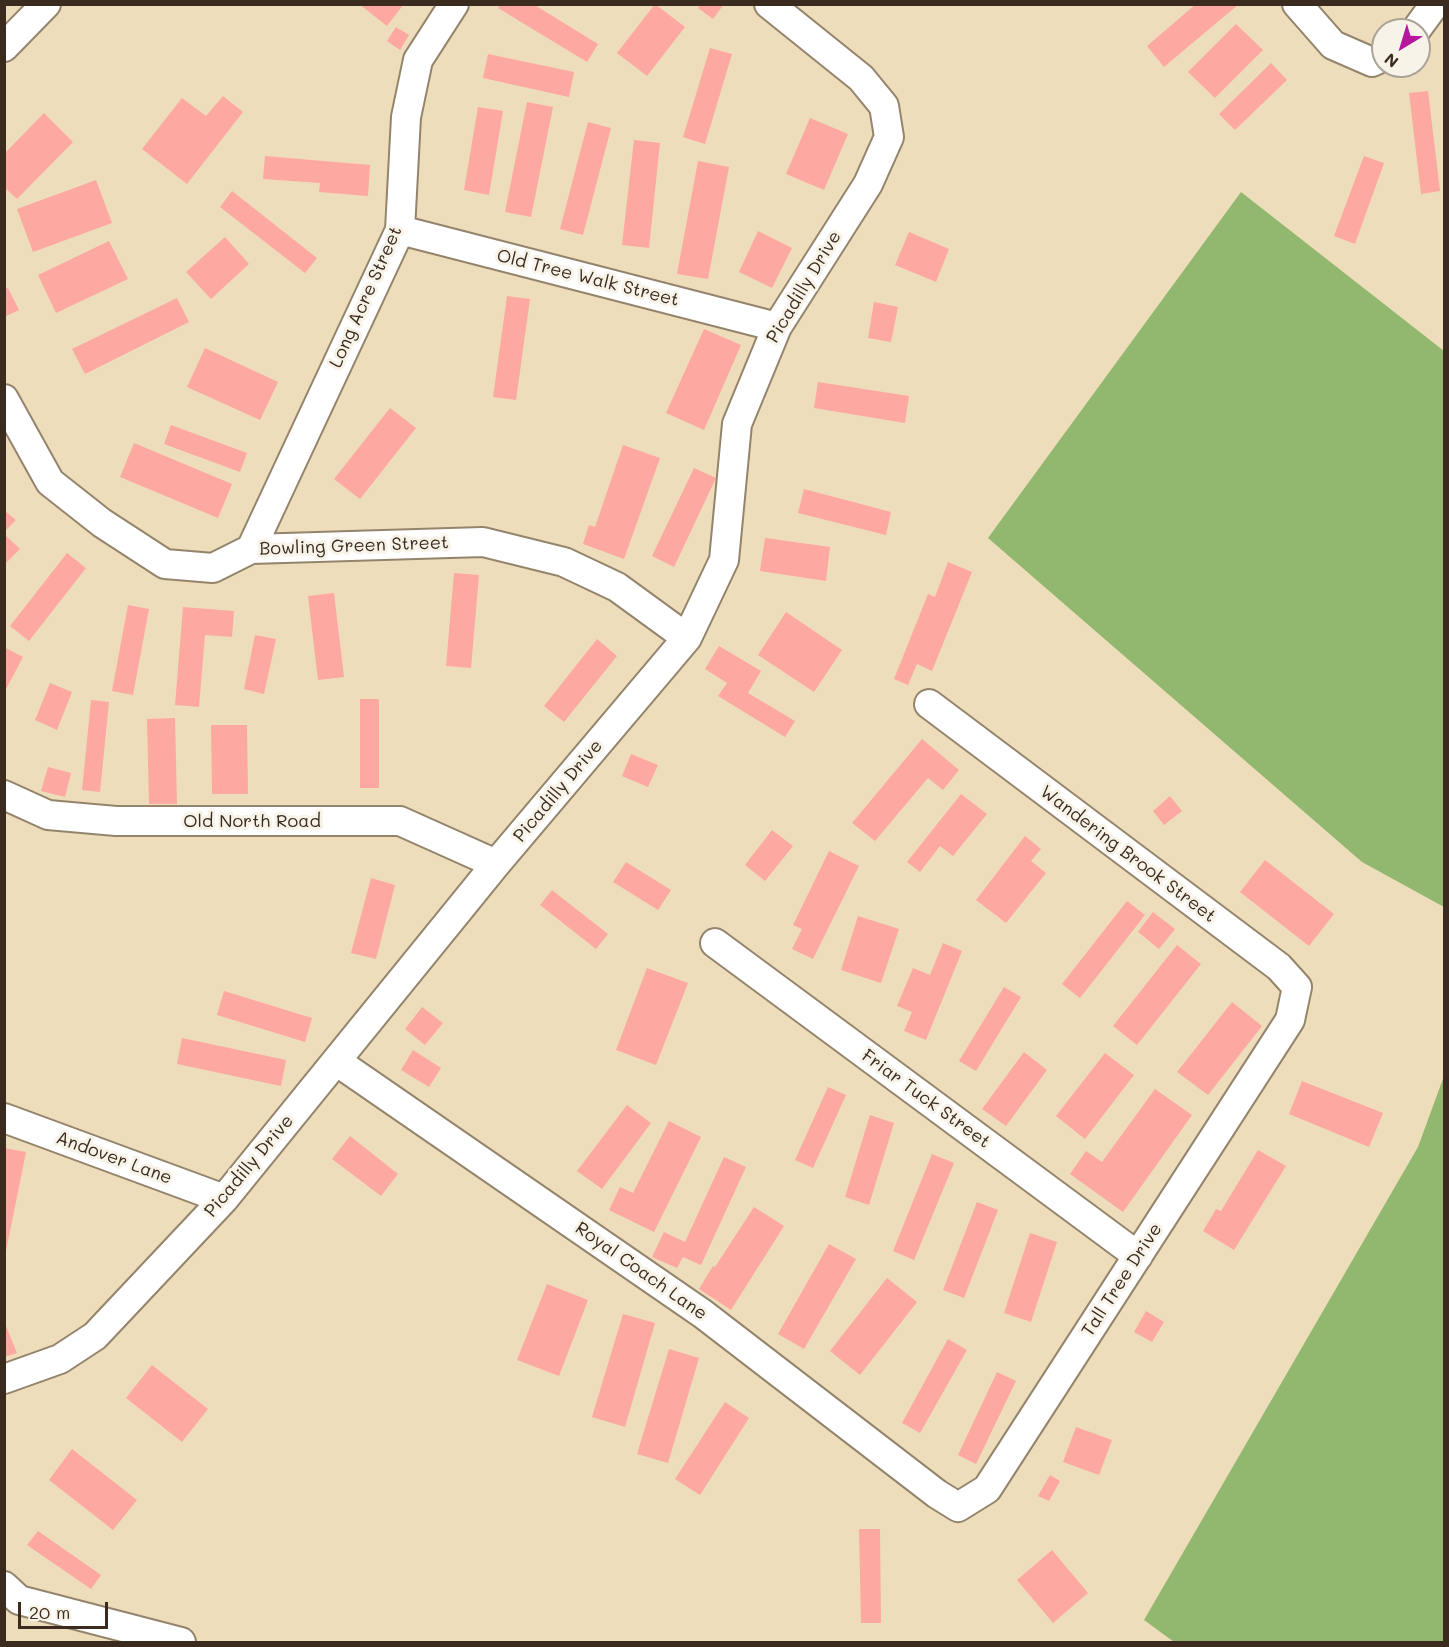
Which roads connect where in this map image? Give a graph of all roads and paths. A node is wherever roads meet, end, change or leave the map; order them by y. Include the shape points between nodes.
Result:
1 (46, 4) edge
2 (454, 4) edge
3 (769, 4) edge
4 (1297, 4) edge
5 (1435, 4) edge
6 (1425, 18) edge
7 (4, 47) edge
8 (1371, 62) edge
9 (400, 230) junction
10 (777, 327) junction
11 (4, 399) edge
12 (251, 549) junction
13 (687, 638) junction
14 (929, 704) dead end
15 (4, 795) edge
16 (496, 864) junction
17 (715, 943) dead end
18 (1290, 1020) joint
19 (336, 1061) junction
20 (4, 1118) edge
21 (224, 1199) junction
22 (1138, 1256) junction
23 (4, 1379) edge
24 (937, 1494) joint
25 (4, 1586) edge
26 (181, 1642) edge

1 - 7 street
2 - 9 street, Long Acre Street via 418,60 406,117
3 - 10 street, Picadilly Drive via 861,78 884,106 889,137 868,184
4 - 8 street via 1333,45
5 - 6 street
9 - 10 street, Old Tree Walk Street
9 - 12 street, Long Acre Street
10 - 13 street, Picadilly Drive via 737,424 724,560
11 - 12 street, Bowling Green Street via 50,482 102,524 165,564 213,568
12 - 13 street, Bowling Green Street via 483,542 564,562 617,587
13 - 16 street, Picadilly Drive
14 - 18 street, Wandering Brook Street via 1279,967 1297,987
15 - 16 street, Old North Road via 48,815 116,821 400,821
16 - 19 street, Picadilly Drive
17 - 22 street, Friar Tuck Street
18 - 22 street, Tall Tree Drive
19 - 21 street, Picadilly Drive
19 - 24 street, Royal Coach Lane via 704,1314
20 - 21 street, Andover Lane
21 - 23 street, Picadilly Drive via 95,1336 60,1359
22 - 24 street, Tall Tree Drive via 987,1489 958,1507
25 - 26 street via 19,1600

